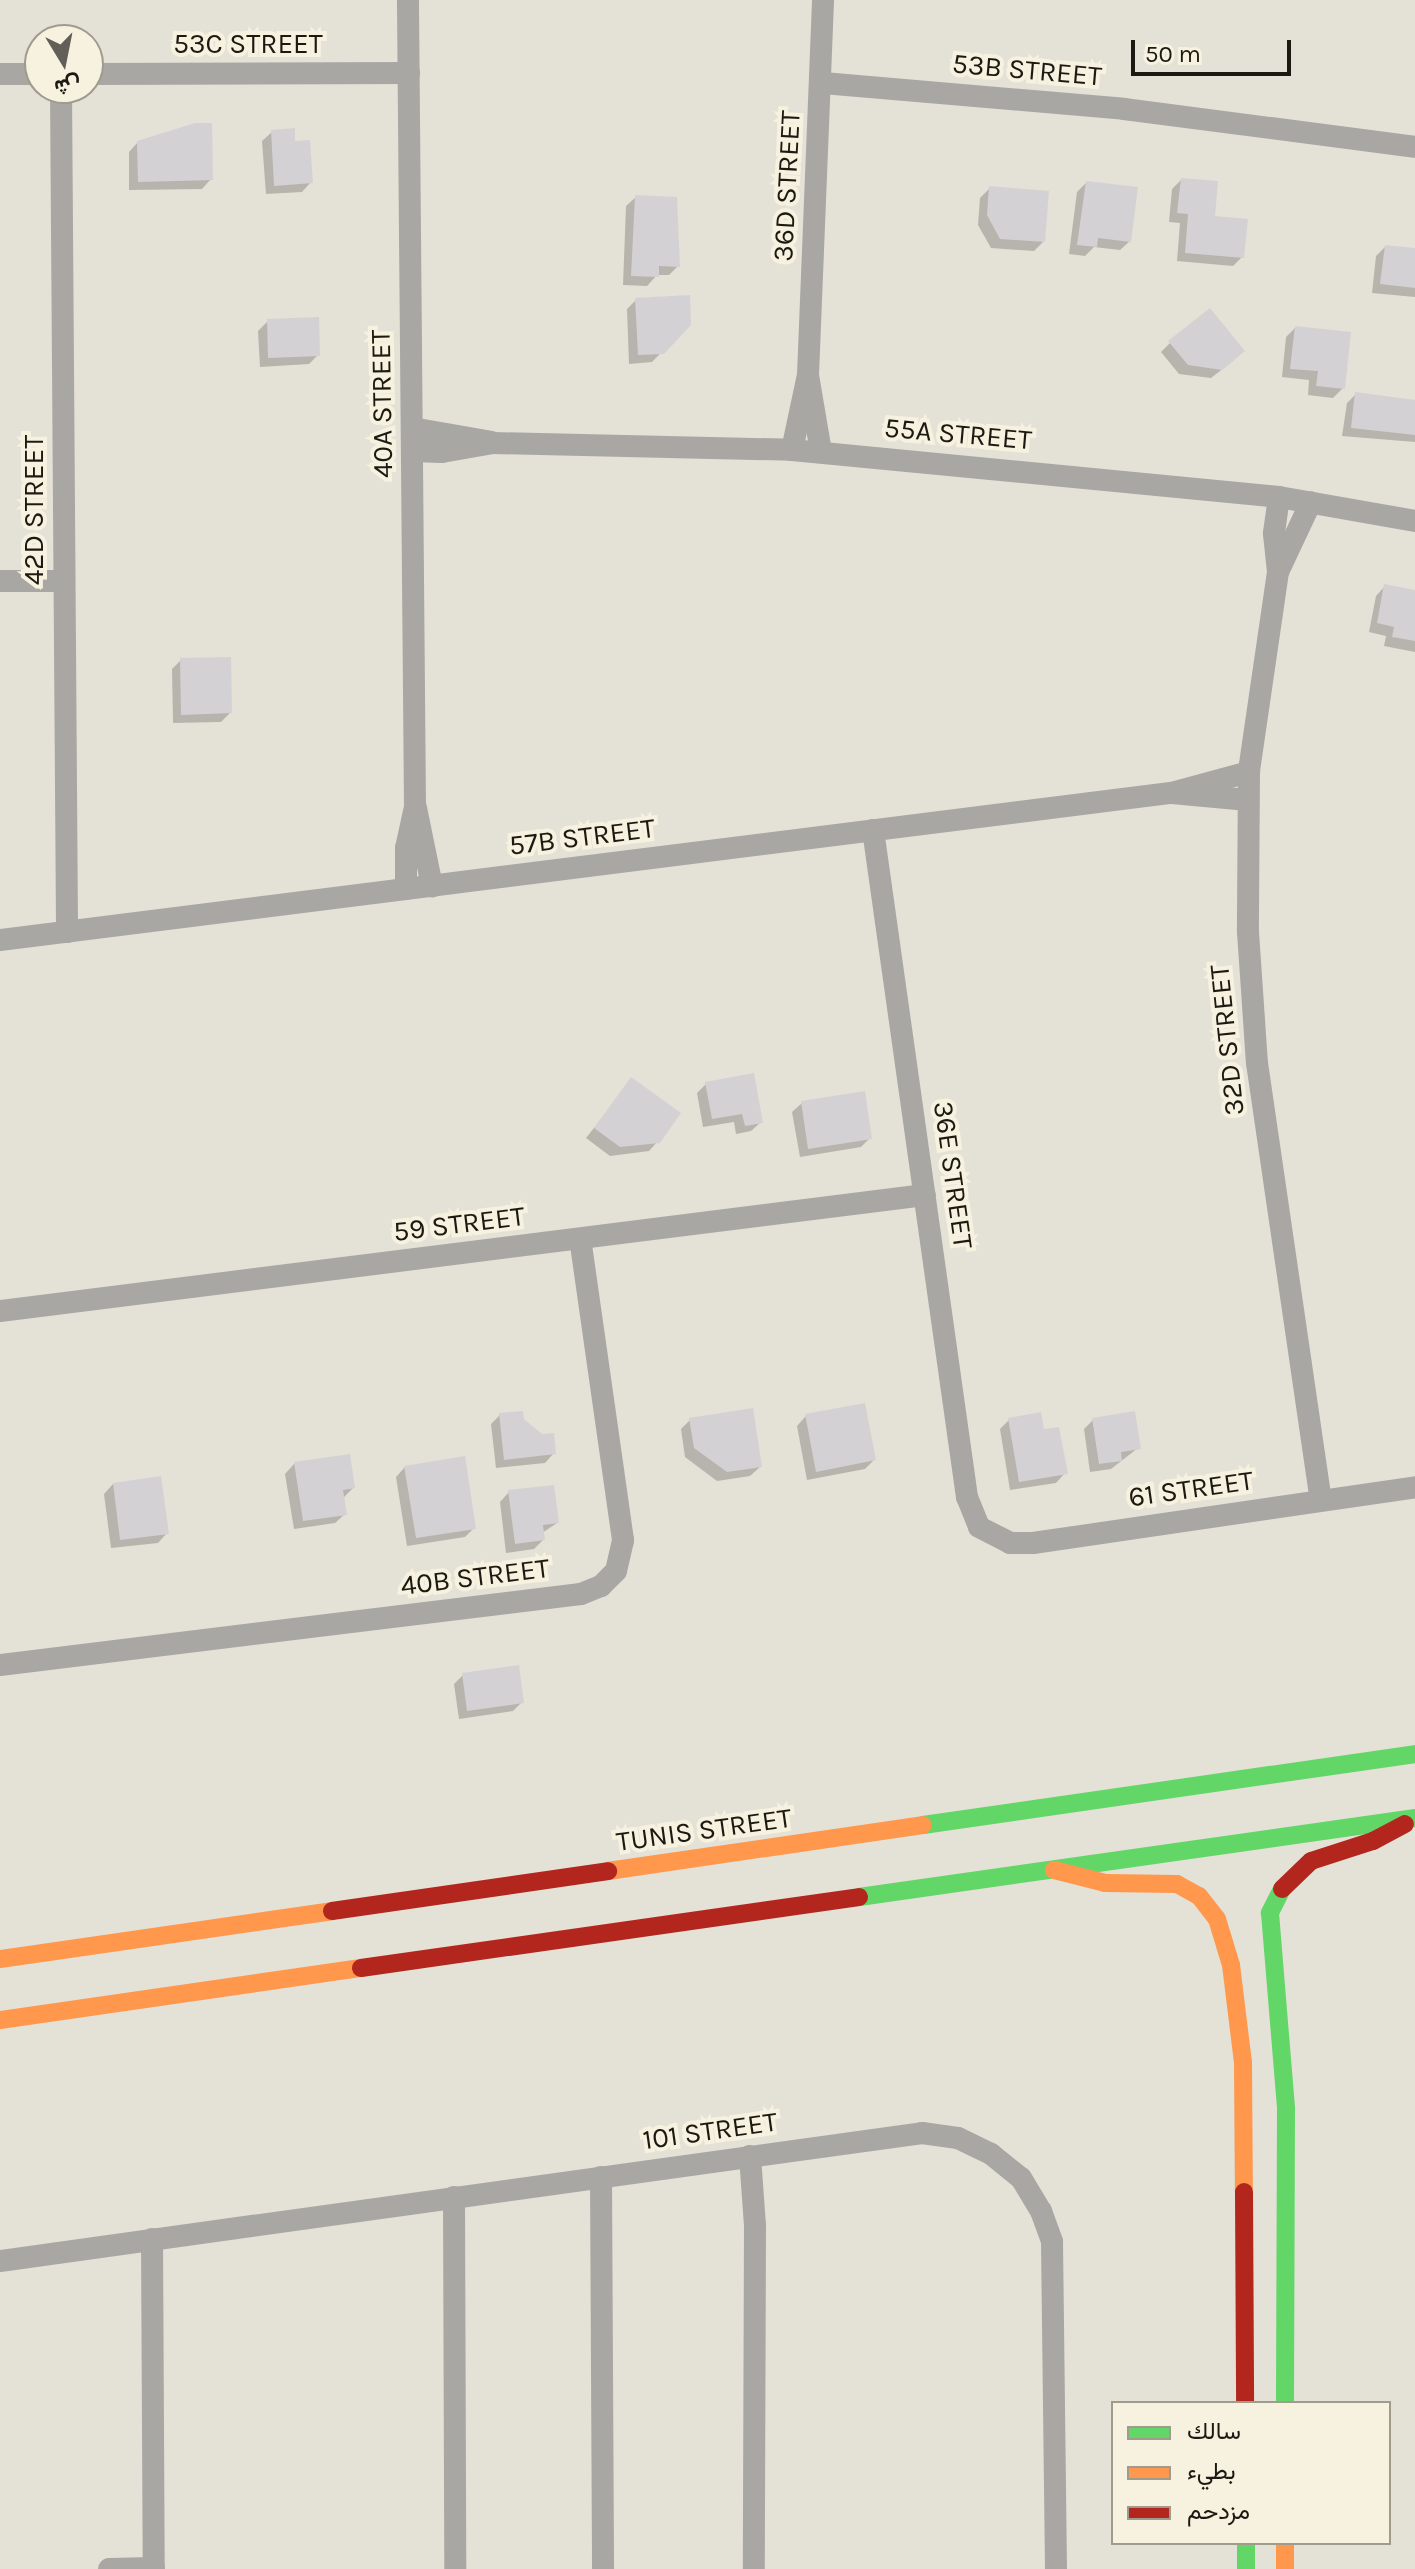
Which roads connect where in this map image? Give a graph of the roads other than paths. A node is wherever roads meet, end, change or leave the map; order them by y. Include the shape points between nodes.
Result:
1 (408, 0) edge
2 (823, 0) edge
3 (409, 73) junction
4 (0, 74) edge
5 (24, 74) edge
6 (104, 74) edge
7 (823, 83) junction
8 (61, 104) edge
9 (1415, 147) edge
10 (808, 375) junction
11 (412, 428) junction
12 (493, 443) junction
13 (792, 450) junction
14 (412, 451) junction
15 (821, 452) junction
16 (1279, 497) junction
17 (1311, 502) junction
18 (1415, 521) edge
19 (1278, 572) junction
20 (0, 581) edge
21 (64, 581) junction
22 (1249, 772) junction
23 (1171, 793) junction
24 (1248, 800) junction
25 (415, 807) junction
26 (873, 830) junction
27 (432, 886) junction
28 (406, 889) junction
29 (67, 932) junction
30 (0, 940) edge
31 (925, 1195) junction
32 (580, 1239) junction
33 (0, 1311) edge
34 (1415, 1487) edge
35 (1321, 1500) junction
36 (979, 1527) joint
37 (0, 1665) edge
38 (1415, 1754) edge
39 (1415, 1818) edge
40 (1054, 1870) junction
41 (0, 1959) edge
42 (0, 2020) edge
43 (750, 2156) junction
44 (601, 2177) junction
45 (454, 2197) junction
46 (152, 2239) junction
47 (0, 2261) edge
48 (1245, 2401) edge
49 (1285, 2401) edge
50 (1246, 2545) edge
51 (1285, 2545) edge
52 (109, 2569) edge
53 (154, 2569) edge
54 (455, 2569) edge
55 (603, 2569) edge
56 (754, 2569) edge
57 (1056, 2569) edge
58 (1246, 2569) edge
59 (1285, 2569) edge

1 - 3 street, 40A STREET
2 - 7 street, 36D STREET
3 - 6 street, 53C STREET
3 - 11 street, 40A STREET
4 - 5 street
7 - 9 street, 53B STREET via 1124,109
7 - 10 street, 36D STREET
8 - 21 street, 42D STREET
10 - 13 street, 36D STREET
10 - 15 street, 36D STREET
11 - 12 street, 55A STREET
11 - 14 street, 40A STREET
12 - 13 street, 55A STREET
12 - 14 street, 55A STREET
13 - 15 street, 55A STREET
14 - 25 street, 40A STREET
15 - 16 street, 55A STREET
16 - 17 street, 55A STREET
16 - 19 street, 32D STREET via 1274,534
17 - 18 street, 55A STREET
17 - 19 street, 32D STREET
19 - 22 street, 32D STREET
20 - 21 street
21 - 29 street, 42D STREET
22 - 23 street, 57B STREET
22 - 24 street, 32D STREET
23 - 24 street, 57B STREET
23 - 26 street, 57B STREET
24 - 35 street, 32D STREET via 1248,932 1257,1063
25 - 27 street, 40A STREET
25 - 28 street, 40A STREET via 406,848
26 - 27 street, 57B STREET
26 - 31 street, 36E STREET
27 - 28 street, 57B STREET
28 - 29 street, 57B STREET
29 - 30 street, 57B STREET
31 - 32 street, 59 STREET
31 - 36 street, 36E STREET via 967,1497
32 - 33 street, 59 STREET
32 - 37 street, 40B STREET via 623,1540 616,1571 601,1586 581,1594
34 - 35 street, 61 STREET
35 - 36 street, 61 STREET via 1022,1544 999,1540
38 - 41 main road, TUNIS STREET
39 - 40 main road
39 - 49 main road via 1373,1841 1311,1861 1284,1884 1270,1913 1286,2109
40 - 42 main road
40 - 48 main road via 1105,1883 1177,1884 1199,1896 1217,1919 1231,1965 1243,2063
43 - 44 street, 101 STREET
43 - 56 street via 755,2225
43 - 57 street, 101 STREET via 940,2134 991,2154 1026,2186 1048,2230 1056,2269
44 - 45 street, 101 STREET
44 - 55 street
45 - 46 street, 101 STREET
45 - 54 street
46 - 47 street, 101 STREET
46 - 53 street
50 - 58 main road
51 - 59 main road
52 - 53 street

